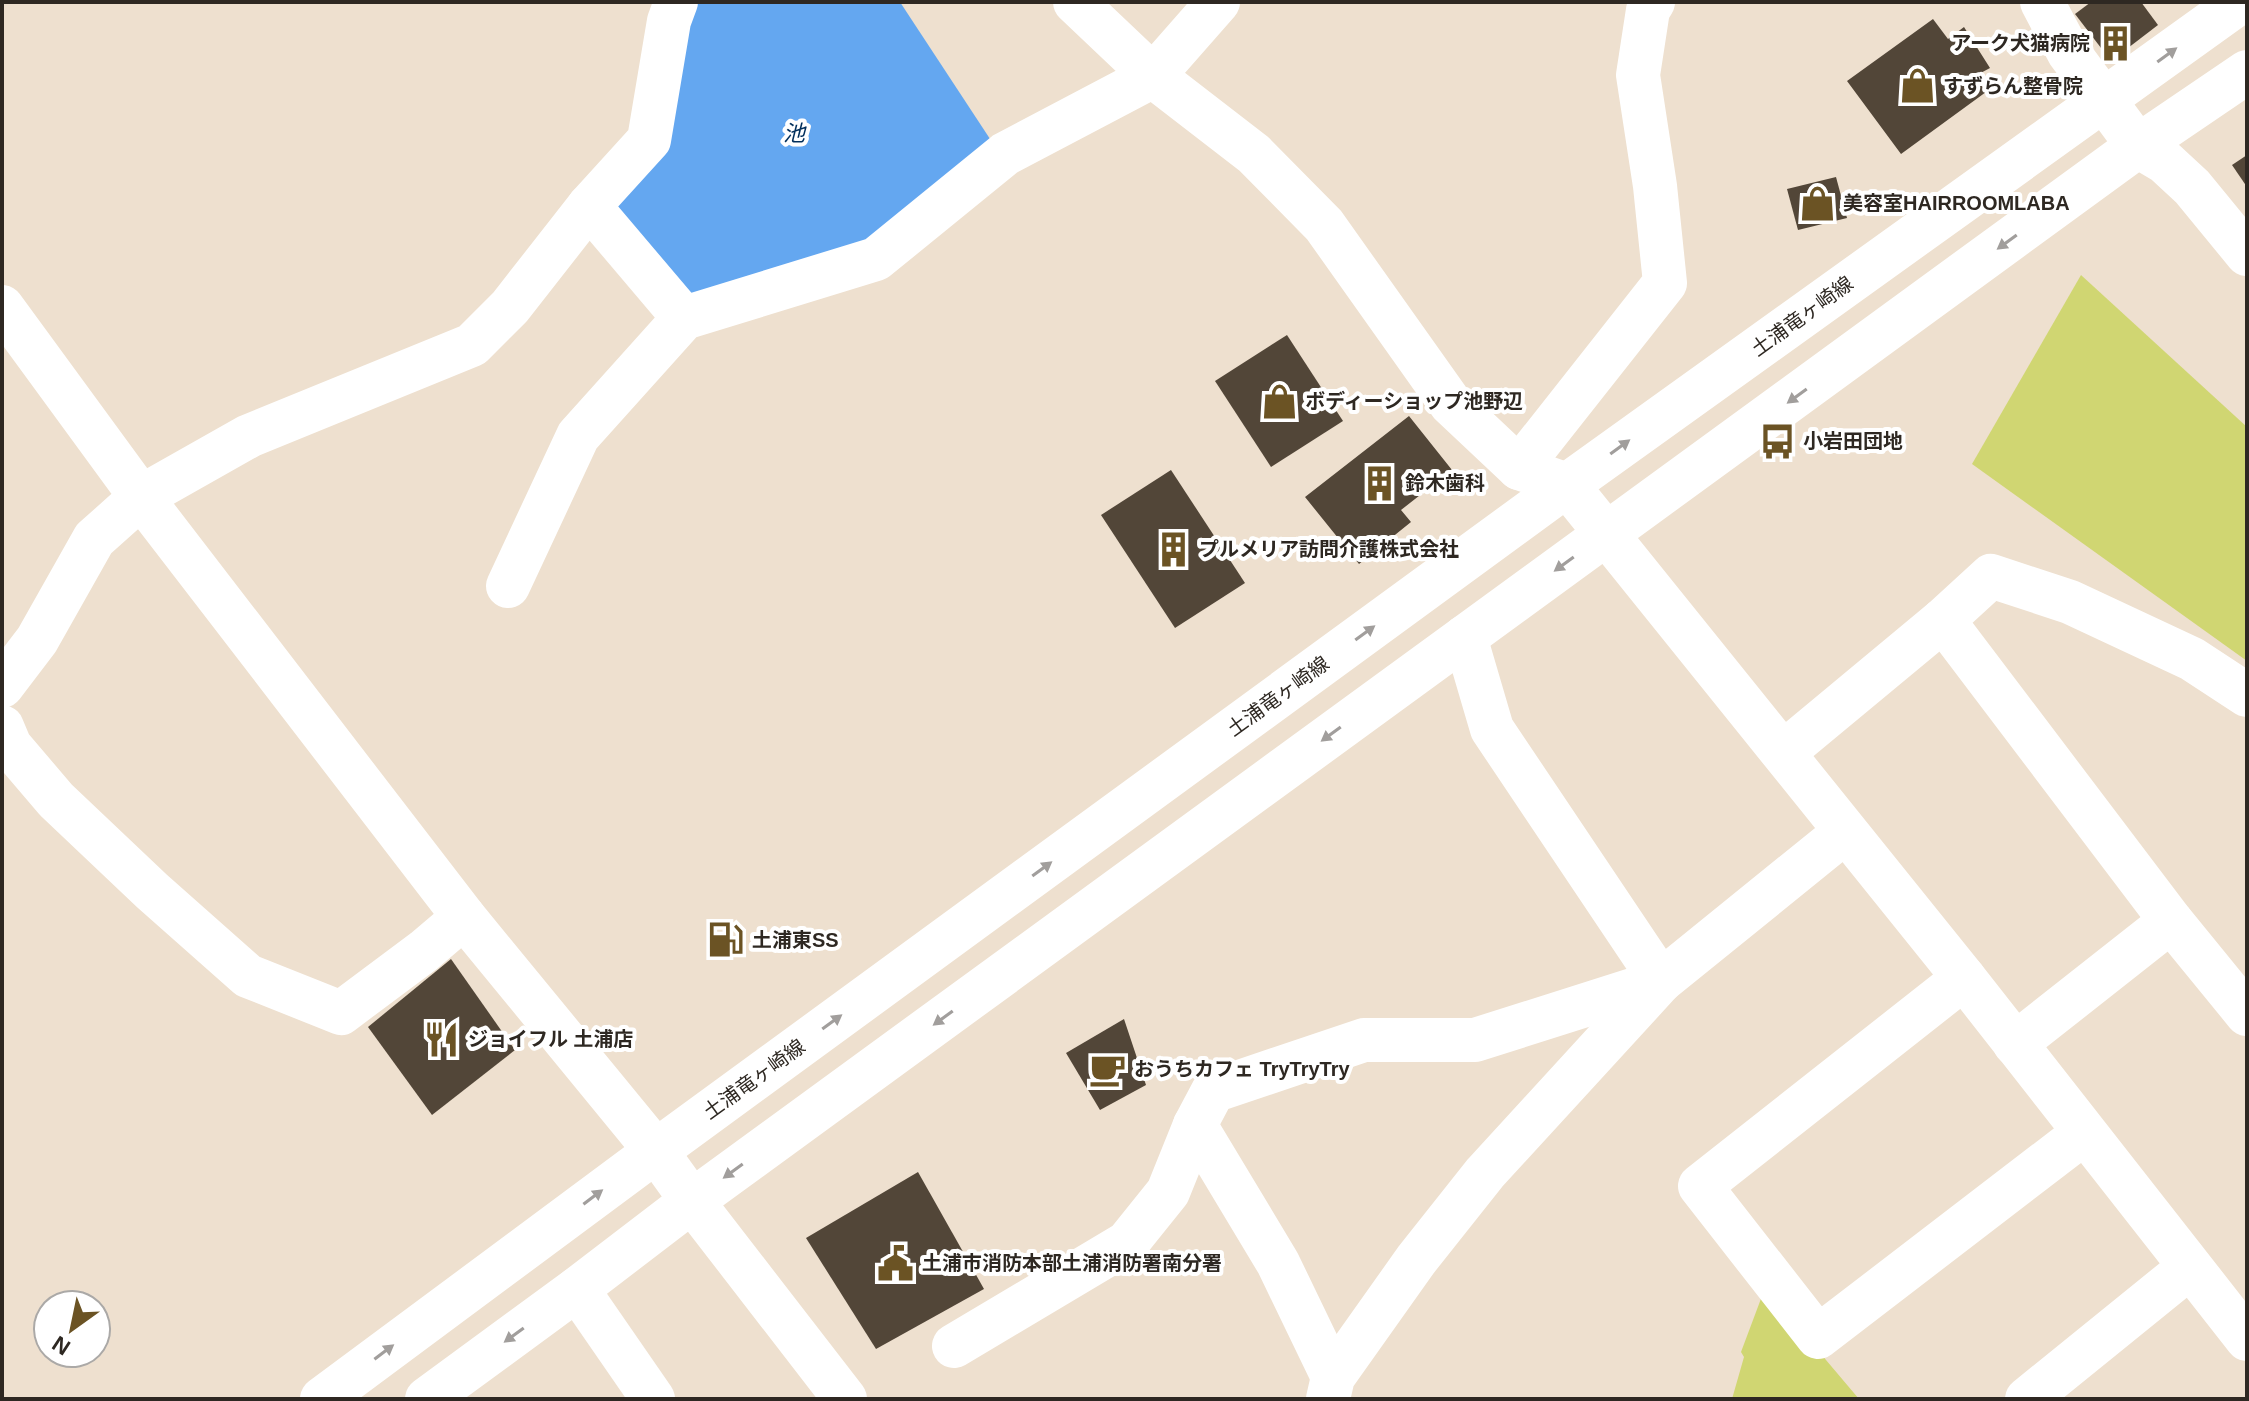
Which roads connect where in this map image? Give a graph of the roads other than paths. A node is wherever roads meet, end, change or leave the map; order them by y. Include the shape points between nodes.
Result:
1 (676, 2) edge
2 (1075, 2) edge
3 (1218, 2) edge
4 (1653, 2) edge
5 (2042, 2) edge
6 (2240, 2) edge
7 (2247, 72) edge
8 (1153, 76) junction
9 (2103, 100) junction
10 (2138, 146) junction
11 (589, 206) junction
12 (2247, 254) edge
13 (2, 307) edge
14 (684, 318) junction
15 (1519, 468) junction
16 (1567, 485) junction
17 (141, 497) junction
18 (1606, 533) junction
19 (508, 586) dead end
20 (1943, 620) junction
21 (1465, 637) junction
22 (2, 686) edge
23 (2247, 695) edge
24 (2, 727) edge
25 (1784, 752) junction
26 (1845, 832) junction
27 (464, 917) junction
28 (2171, 921) junction
29 (1964, 978) junction
30 (1661, 981) junction
31 (2247, 1014) edge
32 (2015, 1044) junction
33 (1195, 1125) junction
34 (2084, 1133) junction
35 (656, 1151) junction
36 (692, 1201) junction
37 (2190, 1267) junction
38 (577, 1289) junction
39 (2247, 1339) edge
40 (954, 1346) dead end
41 (1330, 1388) edge
42 (322, 1399) edge
43 (427, 1399) edge
44 (653, 1399) edge
45 (845, 1399) edge
46 (2027, 1399) edge

1 - 11 street via 649,140
2 - 8 street
3 - 8 street
4 - 15 street via 1638,75 1665,283
5 - 9 street via 2069,53
9 -> 6 street, 土浦竜ヶ崎線
7 - 10 street
8 - 14 street via 1005,154 876,259
8 - 15 street via 1254,154 1324,225 1451,404
9 - 10 street
16 -> 9 street, 土浦竜ヶ崎線
10 - 12 street via 2192,187
10 -> 18 street
11 - 14 street
11 - 17 street via 510,307 472,345 249,436
13 - 17 street
14 - 19 street via 578,436
15 - 16 street
16 - 18 street
35 -> 16 street, 土浦竜ヶ崎線
17 - 22 street via 94,539 37,640
17 - 27 street
18 -> 21 street
18 - 25 street
20 - 23 street via 1991,576 2070,602 2192,659
20 - 25 street
20 - 28 street
21 - 30 street via 1492,729
21 -> 36 street
24 - 27 street via 10,746 56,800 248,976 341,1013
25 - 26 street
26 - 29 street
26 - 30 street
27 - 35 street
28 - 31 street
28 - 32 street
29 - 32 street
29 - 34 street via 1700,1186 1818,1337
30 - 33 street via 1475,1040 1364,1040 1213,1091
30 - 41 street via 1485,1173 1416,1260
32 - 34 street
33 - 40 street via 1168,1192 1127,1243
33 - 41 street via 1278,1263
34 - 37 street
35 - 36 street
42 -> 35 street, 土浦竜ヶ崎線
36 - 38 street
36 - 45 street
37 - 39 street
37 - 46 street
38 -> 43 street
38 - 44 street

